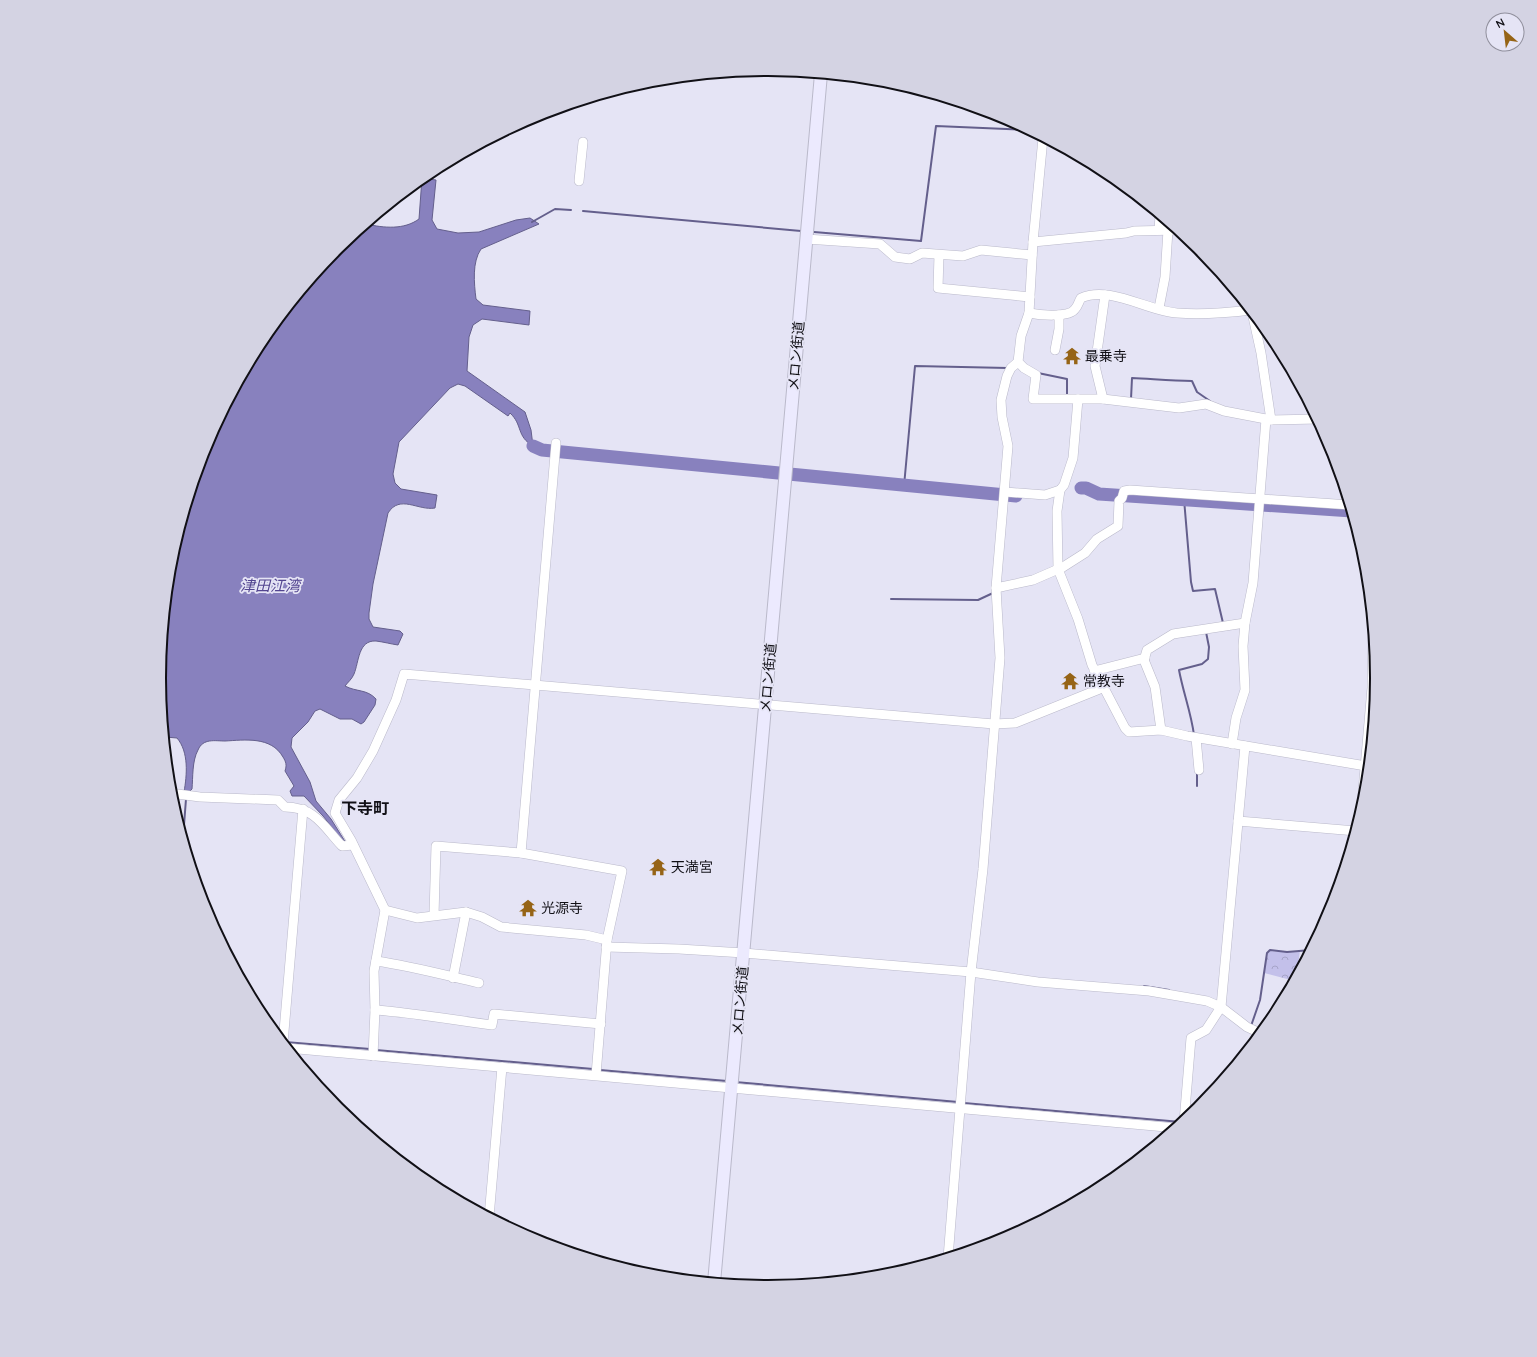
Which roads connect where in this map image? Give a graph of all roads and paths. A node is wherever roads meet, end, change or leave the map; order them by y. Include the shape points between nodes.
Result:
1 (821, 78) edge
2 (583, 142) dead end
3 (1043, 142) edge
4 (579, 181) dead end
5 (1162, 223) edge
6 (1164, 230) junction
7 (1170, 230) edge
8 (806, 239) junction
9 (1033, 242) junction
10 (939, 255) junction
11 (1032, 255) junction
12 (1105, 295) junction
13 (1030, 298) junction
14 (1159, 308) junction
15 (1245, 311) edge
16 (1029, 313) junction
17 (1059, 315) junction
18 (1255, 324) edge
19 (1055, 350) dead end
20 (1018, 362) junction
21 (1103, 399) junction
22 (1078, 400) junction
23 (1269, 419) junction
24 (1312, 419) edge
25 (556, 443) dead end
26 (1060, 490) junction
27 (1005, 494) junction
28 (1260, 502) junction
29 (1345, 505) edge
30 (1058, 569) junction
31 (996, 588) junction
32 (1245, 623) junction
33 (1145, 658) junction
34 (1094, 671) junction
35 (536, 684) junction
36 (1102, 688) junction
37 (766, 705) junction
38 (1370, 712) edge
39 (994, 724) junction
40 (1161, 730) junction
41 (1369, 730) edge
42 (1196, 738) junction
43 (1232, 744) junction
44 (1245, 746) junction
45 (1364, 766) edge
46 (1199, 770) dead end
47 (178, 794) edge
48 (303, 809) junction
49 (1238, 821) junction
50 (1351, 831) edge
51 (353, 845) junction
52 (520, 853) junction
53 (385, 910) junction
54 (466, 912) junction
55 (434, 915) junction
56 (607, 944) junction
57 (744, 953) junction
58 (376, 961) junction
59 (971, 972) junction
60 (453, 978) junction
61 (479, 983) dead end
62 (1221, 1007) junction
63 (375, 1010) junction
64 (601, 1024) junction
65 (1256, 1031) edge
66 (283, 1035) edge
67 (294, 1048) edge
68 (373, 1051) junction
69 (502, 1068) junction
70 (596, 1071) junction
71 (733, 1083) junction
72 (961, 1104) junction
73 (1185, 1114) edge
74 (1170, 1127) edge
75 (489, 1212) edge
76 (948, 1253) edge
77 (714, 1279) edge

1 - 8 street, メロン街道
2 - 4 street
3 - 9 street
5 - 6 street
6 - 7 street
6 - 9 street
6 - 14 street via 1165,277
8 - 10 street via 880,244 895,257 910,259 922,253
8 - 37 street, メロン街道
9 - 11 street
10 - 11 street via 964,256 981,250
10 - 13 street via 938,288
11 - 13 street
12 - 14 street
12 - 17 street via 1088,295 1081,298 1075,310
12 - 21 street via 1095,366
13 - 16 street
14 - 15 street via 1175,313 1194,314
16 - 17 street
16 - 20 street via 1019,346
17 - 19 street
18 - 23 street
20 - 22 street via 1036,375 1033,399
20 - 27 street via 1007,376 1001,400 1008,446
21 - 22 street
21 - 23 street via 1179,408 1206,404 1224,411
22 - 26 street via 1073,458
23 - 24 street
23 - 28 street
25 - 35 street
26 - 27 street via 1045,495
26 - 30 street via 1057,511
27 - 31 street
28 - 29 street
28 - 30 street via 1130,490 1124,492 1119,501 1118,526 1097,539 1085,553
28 - 32 street via 1253,583
30 - 31 street via 1033,580
30 - 34 street via 1078,619
31 - 39 street via 1000,658
32 - 33 street via 1173,634 1147,650
32 - 43 street via 1245,690 1236,718
33 - 34 street
33 - 40 street via 1155,687
34 - 36 street
35 - 37 street
35 - 51 street via 404,674 396,700 373,751 336,807 335,813
35 - 52 street
36 - 39 street via 1015,723
36 - 40 street via 1129,732
37 - 39 street
37 - 57 street, メロン街道
38 - 41 street
39 - 59 street via 983,869
40 - 42 street
42 - 43 street
42 - 46 street
43 - 44 street
44 - 45 street
44 - 49 street
47 - 48 street via 278,800 285,807
48 - 51 street via 314,816 342,846
48 - 66 street
49 - 50 street
49 - 62 street
51 - 53 street
52 - 55 street via 436,846
52 - 56 street via 622,871
53 - 55 street via 417,918
53 - 58 street
54 - 55 street
54 - 56 street via 501,927 586,935
54 - 60 street
56 - 57 street
56 - 64 street
57 - 59 street
57 - 71 street, メロン街道
58 - 60 street via 424,969
58 - 63 street
59 - 62 street via 1038,982 1149,991 1207,1001
59 - 72 street
60 - 61 street
62 - 65 street
62 - 73 street via 1206,1030 1191,1038
63 - 64 street via 492,1025 494,1014
63 - 68 street
64 - 70 street
67 - 68 street
68 - 69 street
69 - 70 street
69 - 75 street
70 - 71 street
71 - 72 street
71 - 77 street, メロン街道
72 - 74 street
72 - 76 street

